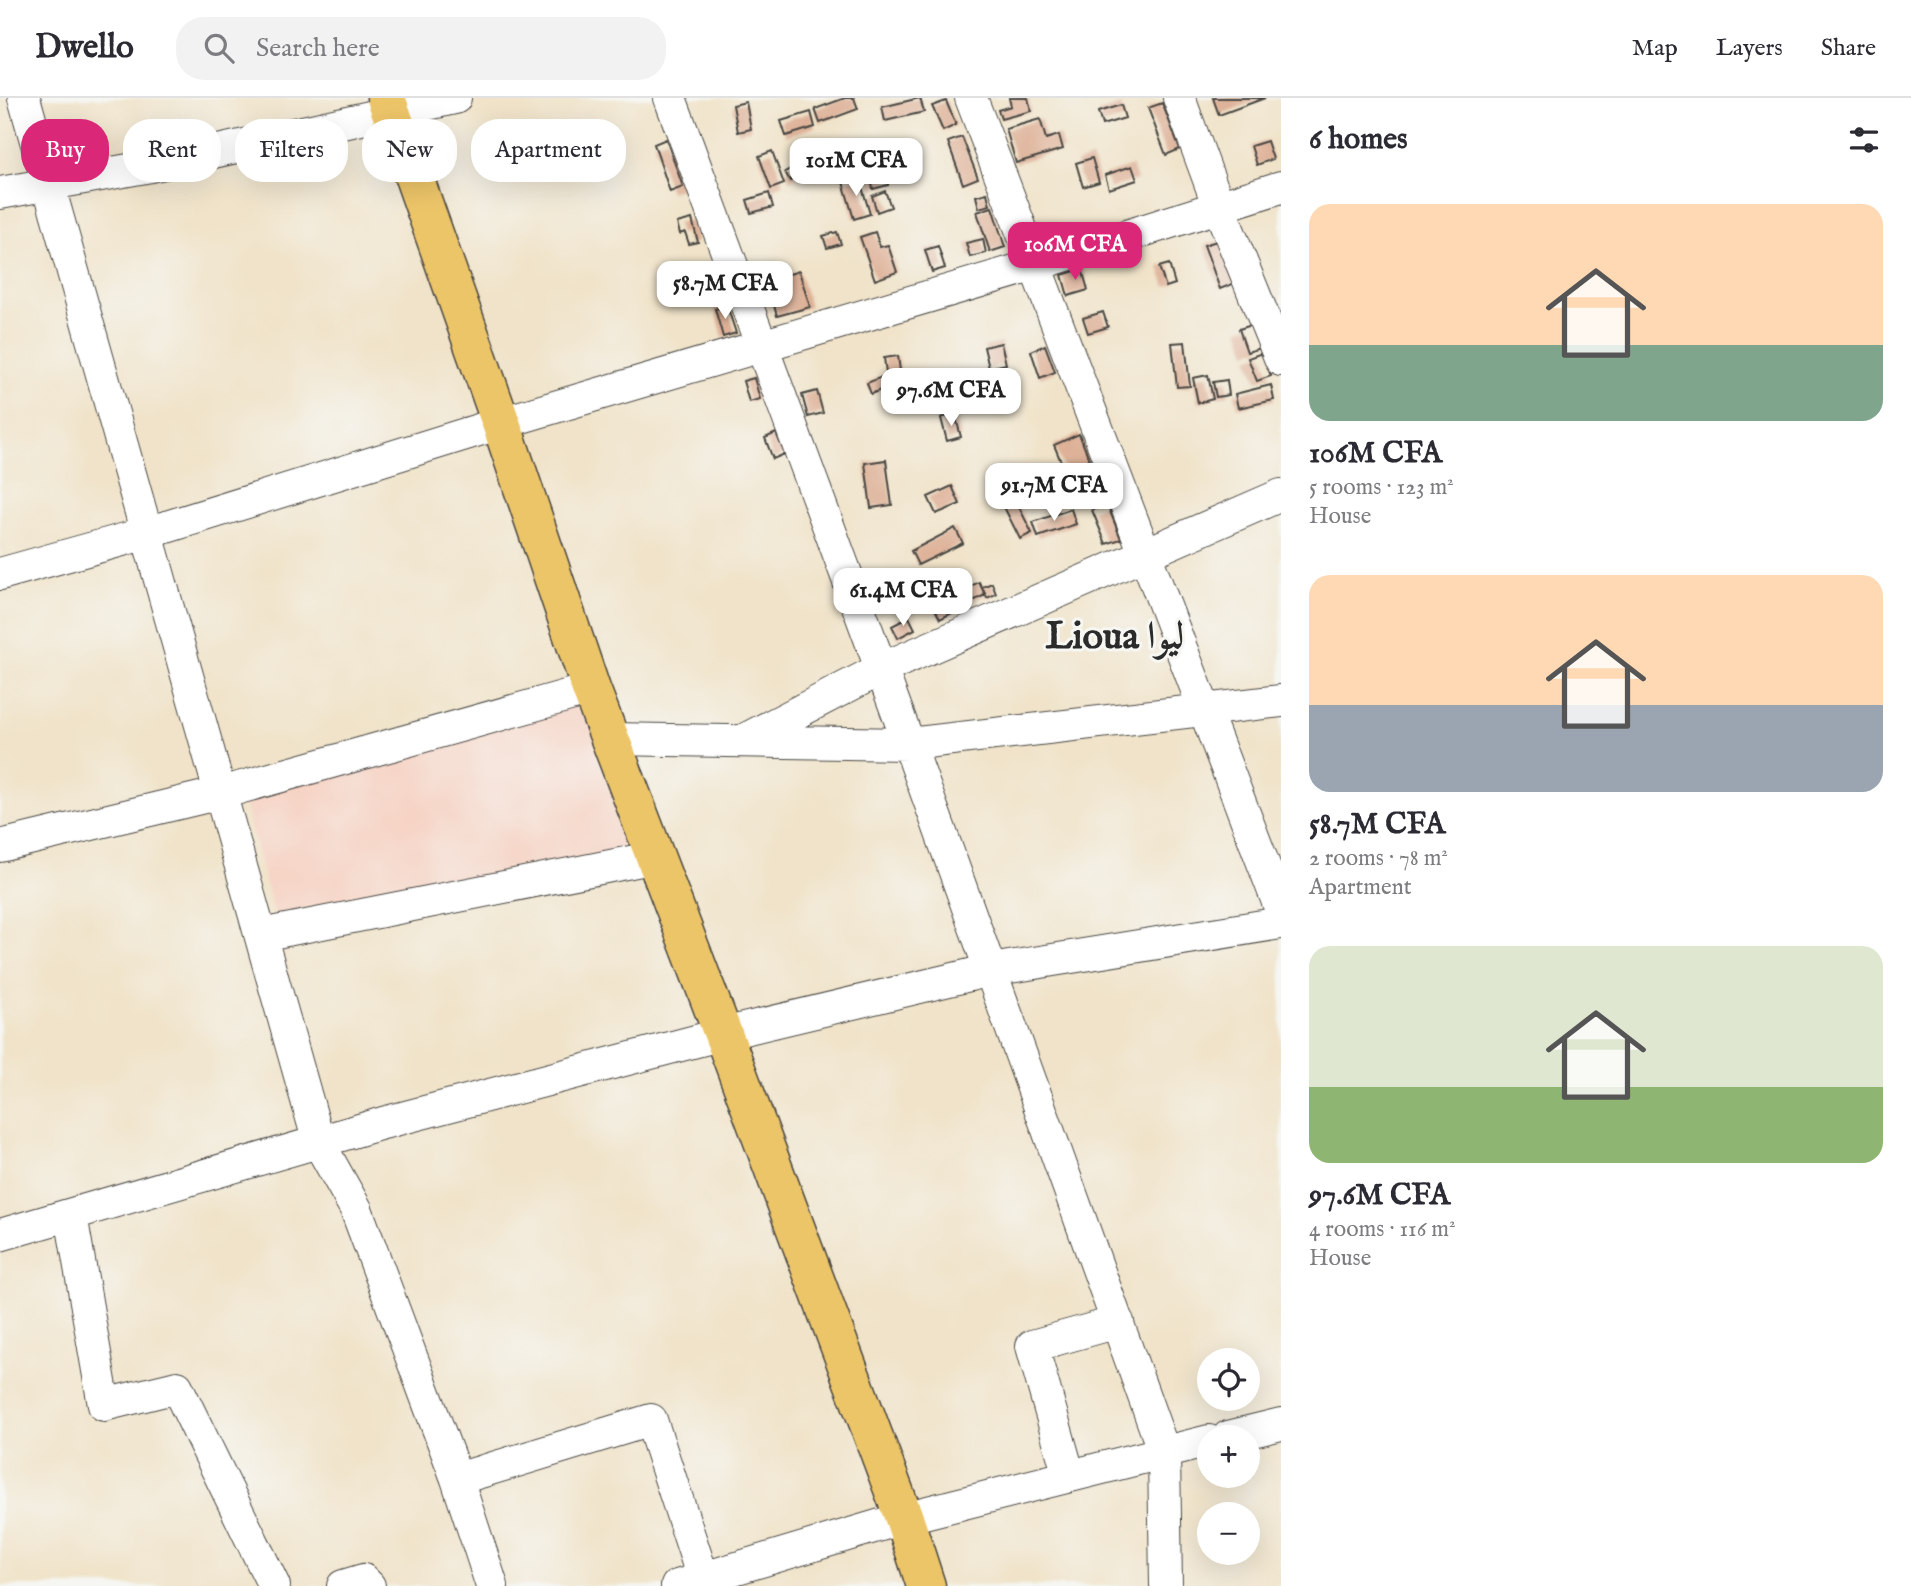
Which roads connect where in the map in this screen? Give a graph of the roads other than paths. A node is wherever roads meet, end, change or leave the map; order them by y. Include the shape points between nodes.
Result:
1 (24, 98) edge
2 (455, 98) edge
3 (670, 98) edge
4 (971, 98) edge
5 (1179, 98) edge
6 (388, 105) edge
7 (48, 184) junction
8 (1281, 187) edge
9 (0, 194) edge
10 (1219, 207) junction
11 (1035, 265) junction
12 (761, 345) junction
13 (1281, 360) edge
14 (501, 423) junction
15 (1281, 495) edge
16 (147, 533) junction
17 (1146, 553) junction
18 (0, 574) edge
19 (881, 668) junction
20 (591, 688) junction
21 (1281, 701) edge
22 (1206, 710) junction
23 (610, 740) junction
24 (742, 741) junction
25 (909, 744) junction
26 (221, 793) junction
27 (0, 846) edge
28 (656, 857) junction
29 (1281, 910) edge
30 (1281, 923) edge
31 (261, 935) junction
32 (991, 970) junction
33 (723, 1034) junction
34 (319, 1142) junction
35 (71, 1215) junction
36 (0, 1236) edge
37 (1118, 1322) junction
38 (1281, 1424) edge
39 (1260, 1429) edge
40 (1197, 1444) edge
41 (1164, 1452) junction
42 (1069, 1476) junction
43 (457, 1479) junction
44 (904, 1518) junction
45 (690, 1582) edge
46 (274, 1586) edge
47 (343, 1586) edge
48 (369, 1586) edge
49 (492, 1586) edge
50 (926, 1586) edge
51 (1166, 1586) edge

1 - 7 street
2 - 6 street
3 - 12 street
4 - 11 street
5 - 10 street
6 - 7 street via 151,166
6 - 14 main road
7 - 9 street
7 - 16 street
8 - 10 street
10 - 11 street
10 - 13 street
11 - 12 street
11 - 17 street
12 - 14 street
12 - 19 street
14 - 16 street
14 - 20 main road
15 - 17 street
16 - 18 street
16 - 26 street
17 - 19 street
17 - 22 street
19 - 24 street
19 - 25 street
20 - 23 main road
20 - 26 street
21 - 22 street
22 - 25 street
22 - 29 street
23 - 24 street
23 - 28 main road
24 - 25 street
25 - 32 street
26 - 27 street
26 - 31 street
28 - 31 street
28 - 33 main road
30 - 32 street
31 - 34 street
32 - 33 street
32 - 37 street
33 - 34 street
33 - 44 main road
34 - 35 street
34 - 43 street via 356,1209
35 - 36 street
35 - 46 street via 104,1405 177,1387
37 - 41 street
37 - 42 street via 1032,1346
38 - 39 street
40 - 41 street
41 - 42 street
41 - 51 street
42 - 44 street
43 - 45 street via 651,1420
43 - 49 street
44 - 45 street
44 - 50 main road
47 - 48 street via 363,1580

